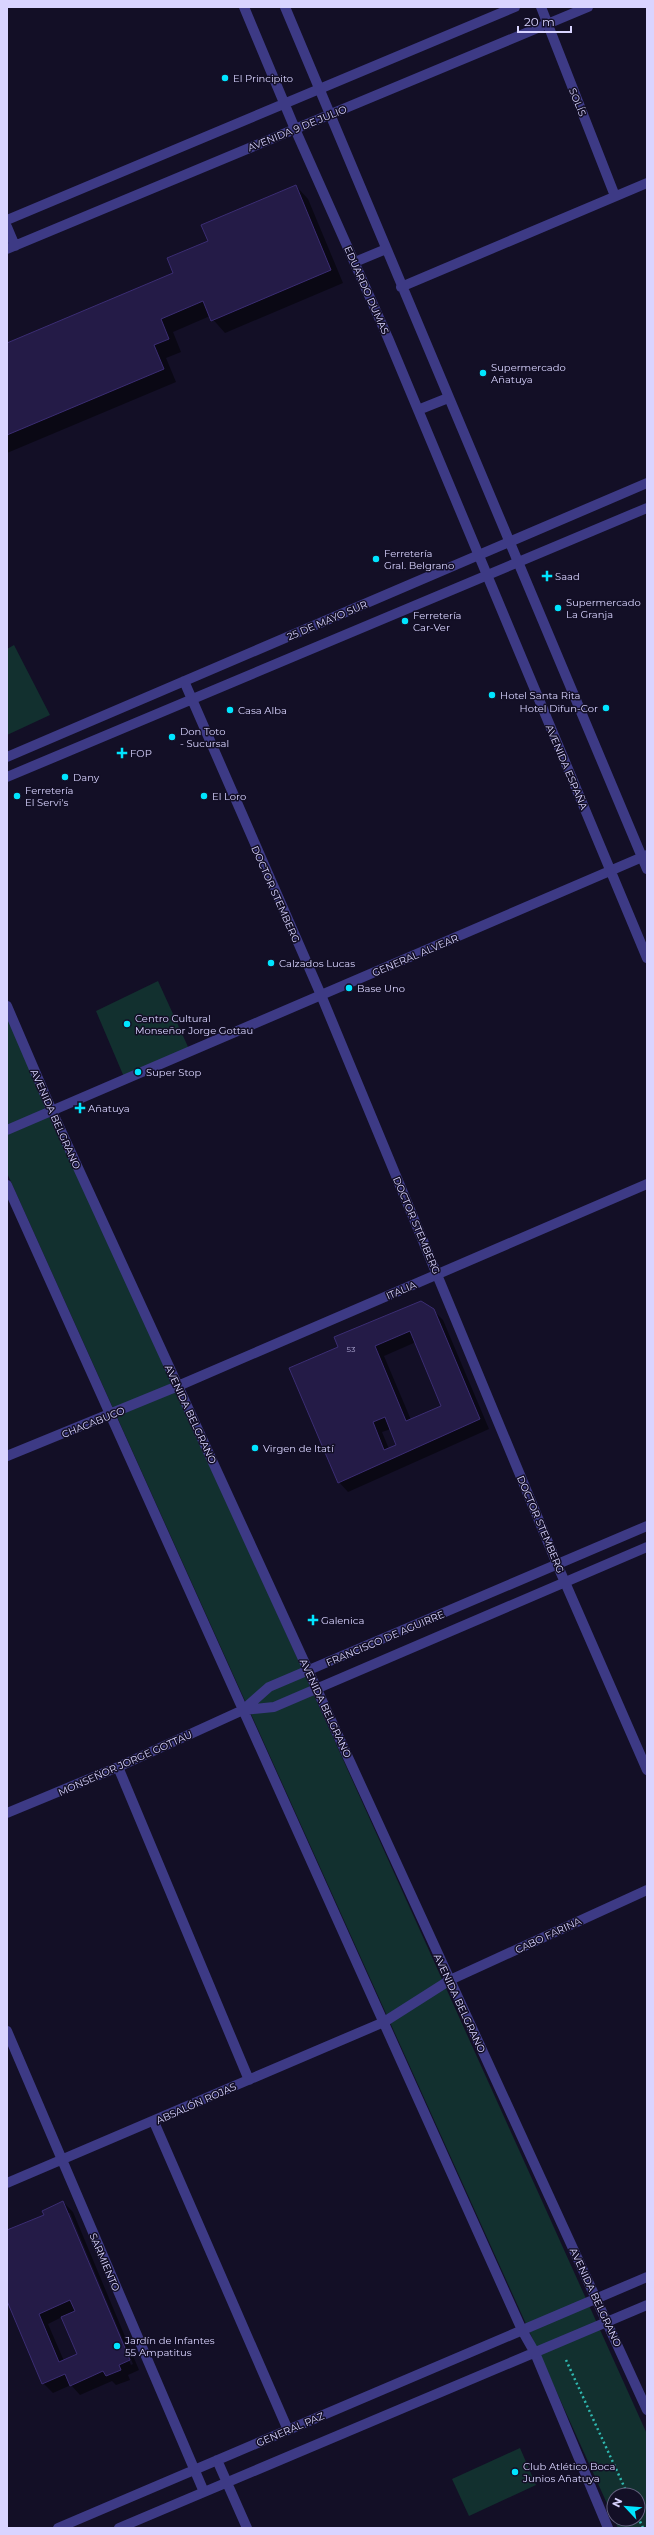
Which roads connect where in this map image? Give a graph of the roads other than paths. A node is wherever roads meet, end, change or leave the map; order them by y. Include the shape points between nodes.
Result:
1 (244, 7) edge
2 (285, 7) edge
3 (515, 7) edge
4 (541, 7) edge
5 (588, 7) edge
6 (547, 24) junction
7 (320, 88) junction
8 (284, 104) junction
9 (331, 115) junction
10 (295, 129) junction
11 (647, 183) edge
12 (615, 196) junction
13 (7, 220) edge
14 (7, 227) edge
15 (11, 247) edge
16 (386, 249) junction
17 (355, 262) junction
18 (401, 287) junction
19 (448, 398) junction
20 (418, 410) junction
21 (647, 483) edge
22 (647, 508) edge
23 (508, 541) junction
24 (478, 556) junction
25 (517, 563) junction
26 (487, 576) junction
27 (184, 681) junction
28 (190, 699) junction
29 (7, 756) edge
30 (7, 777) edge
31 (644, 856) edge
32 (647, 869) edge
33 (610, 871) junction
34 (647, 958) edge
35 (321, 995) junction
36 (7, 1006) edge
37 (52, 1111) junction
38 (7, 1130) edge
39 (7, 1184) edge
40 (647, 1184) edge
41 (437, 1274) junction
42 (178, 1386) junction
43 (111, 1414) junction
44 (7, 1456) edge
45 (647, 1526) edge
46 (647, 1547) edge
47 (557, 1564) junction
48 (565, 1582) junction
49 (308, 1670) junction
50 (317, 1689) junction
51 (243, 1710) junction
52 (118, 1767) junction
53 (647, 1770) edge
54 (7, 1813) edge
55 (647, 1890) edge
56 (450, 1980) junction
57 (384, 2022) junction
58 (7, 2031) edge
59 (249, 2080) junction
60 (154, 2122) junction
61 (61, 2160) junction
62 (7, 2183) edge
63 (647, 2277) edge
64 (596, 2298) junction
65 (647, 2305) edge
66 (607, 2323) junction
67 (522, 2330) junction
68 (535, 2353) junction
69 (647, 2410) edge
70 (288, 2430) junction
71 (217, 2460) junction
72 (195, 2470) junction
73 (227, 2482) junction
74 (204, 2492) junction
75 (58, 2528) edge
76 (119, 2528) edge
77 (247, 2528) edge
78 (608, 2528) edge

1 - 8 street, EDUARDO DUMAS
2 - 7 street
3 - 7 street
4 - 6 street, SOLÍS
5 - 6 street, AVENIDA 9 DE JULIO
6 - 9 street, AVENIDA 9 DE JULIO
6 - 12 street, SOLÍS
7 - 8 street
7 - 9 street
8 - 10 street, EDUARDO DUMAS
8 - 13 street
9 - 10 street, AVENIDA 9 DE JULIO
9 - 16 street
10 - 15 street, AVENIDA 9 DE JULIO
10 - 17 street, EDUARDO DUMAS
11 - 12 street
12 - 18 street
14 - 15 street
16 - 17 street
16 - 18 street
17 - 20 street, EDUARDO DUMAS
18 - 19 street
19 - 20 street
19 - 23 street
20 - 24 street, EDUARDO DUMAS
21 - 23 street, 25 DE MAYO SUR
22 - 25 street, 25 DE MAYO SUR
23 - 24 street, 25 DE MAYO SUR
23 - 25 street
24 - 26 street, EDUARDO DUMAS
24 - 27 street, 25 DE MAYO SUR
25 - 26 street, 25 DE MAYO SUR
25 - 31 street
26 - 28 street, 25 DE MAYO SUR
26 - 33 street, AVENIDA ESPAÑA
27 - 28 street, DOCTOR STEMBERG
27 - 29 street, 25 DE MAYO SUR
28 - 30 street, 25 DE MAYO SUR
28 - 35 street, DOCTOR STEMBERG
31 - 32 street
31 - 33 street, GENERAL ALVEAR
33 - 34 street, AVENIDA ESPAÑA
33 - 35 street, GENERAL ALVEAR
35 - 37 street, GENERAL ALVEAR
35 - 41 street, DOCTOR STEMBERG
36 - 37 street, AVENIDA BELGRANO
37 - 38 street, GENERAL ALVEAR
37 - 42 street, AVENIDA BELGRANO
39 - 43 street
40 - 41 street, ITALIA
41 - 42 street, ITALIA
41 - 47 street, DOCTOR STEMBERG
42 - 43 street, CHACABUCO
42 - 49 street, AVENIDA BELGRANO
43 - 44 street, CHACABUCO
43 - 51 street
45 - 47 street, FRANCISCO DE AGUIRRE
46 - 48 street, FRANCISCO DE AGUIRRE
47 - 48 street, DOCTOR STEMBERG
47 - 49 street, FRANCISCO DE AGUIRRE
48 - 50 street, FRANCISCO DE AGUIRRE
48 - 53 street, DOCTOR STEMBERG
49 - 50 street, AVENIDA BELGRANO
49 - 51 street, FRANCISCO DE AGUIRRE via 269,1687
50 - 51 street, FRANCISCO DE AGUIRRE via 274,1707
50 - 56 street, AVENIDA BELGRANO
51 - 52 street, MONSEÑOR JORGE GOTTAU
51 - 57 street
52 - 54 street, MONSEÑOR JORGE GOTTAU
52 - 59 street
55 - 56 street, CABO FARINA
56 - 57 street, CABO FARINA
56 - 64 street, AVENIDA BELGRANO
57 - 59 street, ABSALÓN ROJAS
57 - 67 street
58 - 61 street, SARMIENTO
59 - 60 street, ABSALÓN ROJAS
60 - 61 street, ABSALÓN ROJAS
60 - 70 street
61 - 62 street, ABSALÓN ROJAS
61 - 72 street, SARMIENTO
63 - 64 street, GENERAL PAZ
64 - 66 street, AVENIDA BELGRANO
64 - 67 street, GENERAL PAZ
65 - 66 street
66 - 68 street
66 - 69 street, AVENIDA BELGRANO
67 - 68 street
67 - 70 street, GENERAL PAZ
68 - 73 street
68 - 78 street
70 - 71 street, GENERAL PAZ
71 - 72 street, GENERAL PAZ
71 - 73 street
72 - 74 street, SARMIENTO
72 - 75 street, GENERAL PAZ
73 - 74 street
73 - 77 street
74 - 76 street

